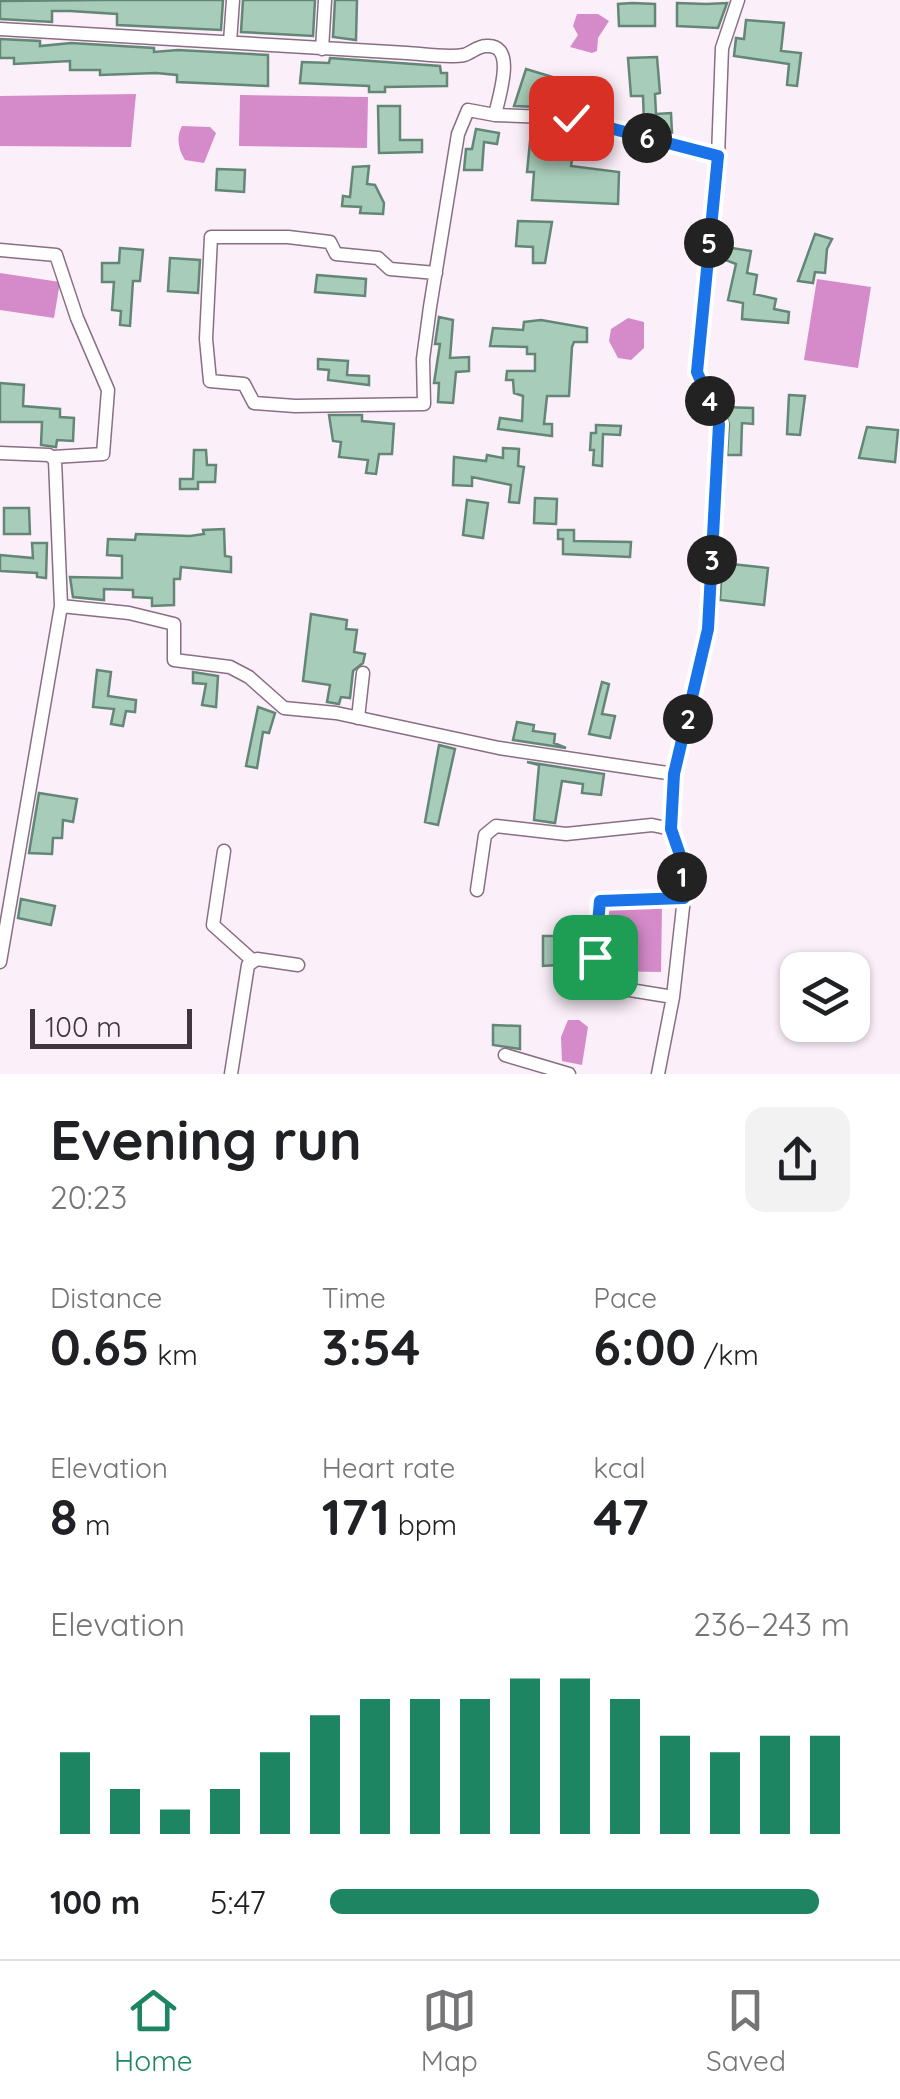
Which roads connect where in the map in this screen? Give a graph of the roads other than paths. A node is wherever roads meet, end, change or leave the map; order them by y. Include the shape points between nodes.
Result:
1 (233, 0) edge
2 (324, 0) edge
3 (738, 0) edge
4 (0, 29) edge
5 (230, 42) junction
6 (322, 50) junction
7 (495, 115) junction
8 (718, 156) junction
9 (0, 250) edge
10 (436, 273) junction
11 (0, 454) edge
12 (53, 457) junction
13 (61, 606) junction
14 (362, 672) dead end
15 (358, 718) junction
16 (674, 774) junction
17 (671, 829) junction
18 (224, 851) dead end
19 (476, 890) dead end
20 (684, 898) junction
21 (252, 960) junction
22 (0, 962) edge
23 (298, 966) dead end
24 (674, 997) junction
25 (506, 1055) dead end
26 (231, 1074) edge
27 (568, 1074) edge
28 (658, 1074) edge

1 - 5 street
2 - 6 street
3 - 8 street via 722,48
4 - 5 street
5 - 6 street
6 - 7 street via 464,55 494,47 505,70
7 - 8 street via 571,118
7 - 10 street via 468,110 458,134
8 - 16 street via 697,372 719,424 708,629
9 - 12 street via 56,255 108,390 102,454
10 - 10 street via 423,360 424,404 254,403 244,384 210,381 211,237 330,242 336,254
11 - 12 street
12 - 13 street
13 - 15 street via 166,620 174,624 174,660 230,667 284,708
13 - 22 street
14 - 15 street
15 - 16 street
16 - 17 street
17 - 19 street via 566,834 496,826 485,834
17 - 20 street
18 - 21 street via 213,925
20 - 24 street
20 - 24 street via 600,901 594,984
21 - 23 street
21 - 26 street
24 - 28 street
25 - 27 street

